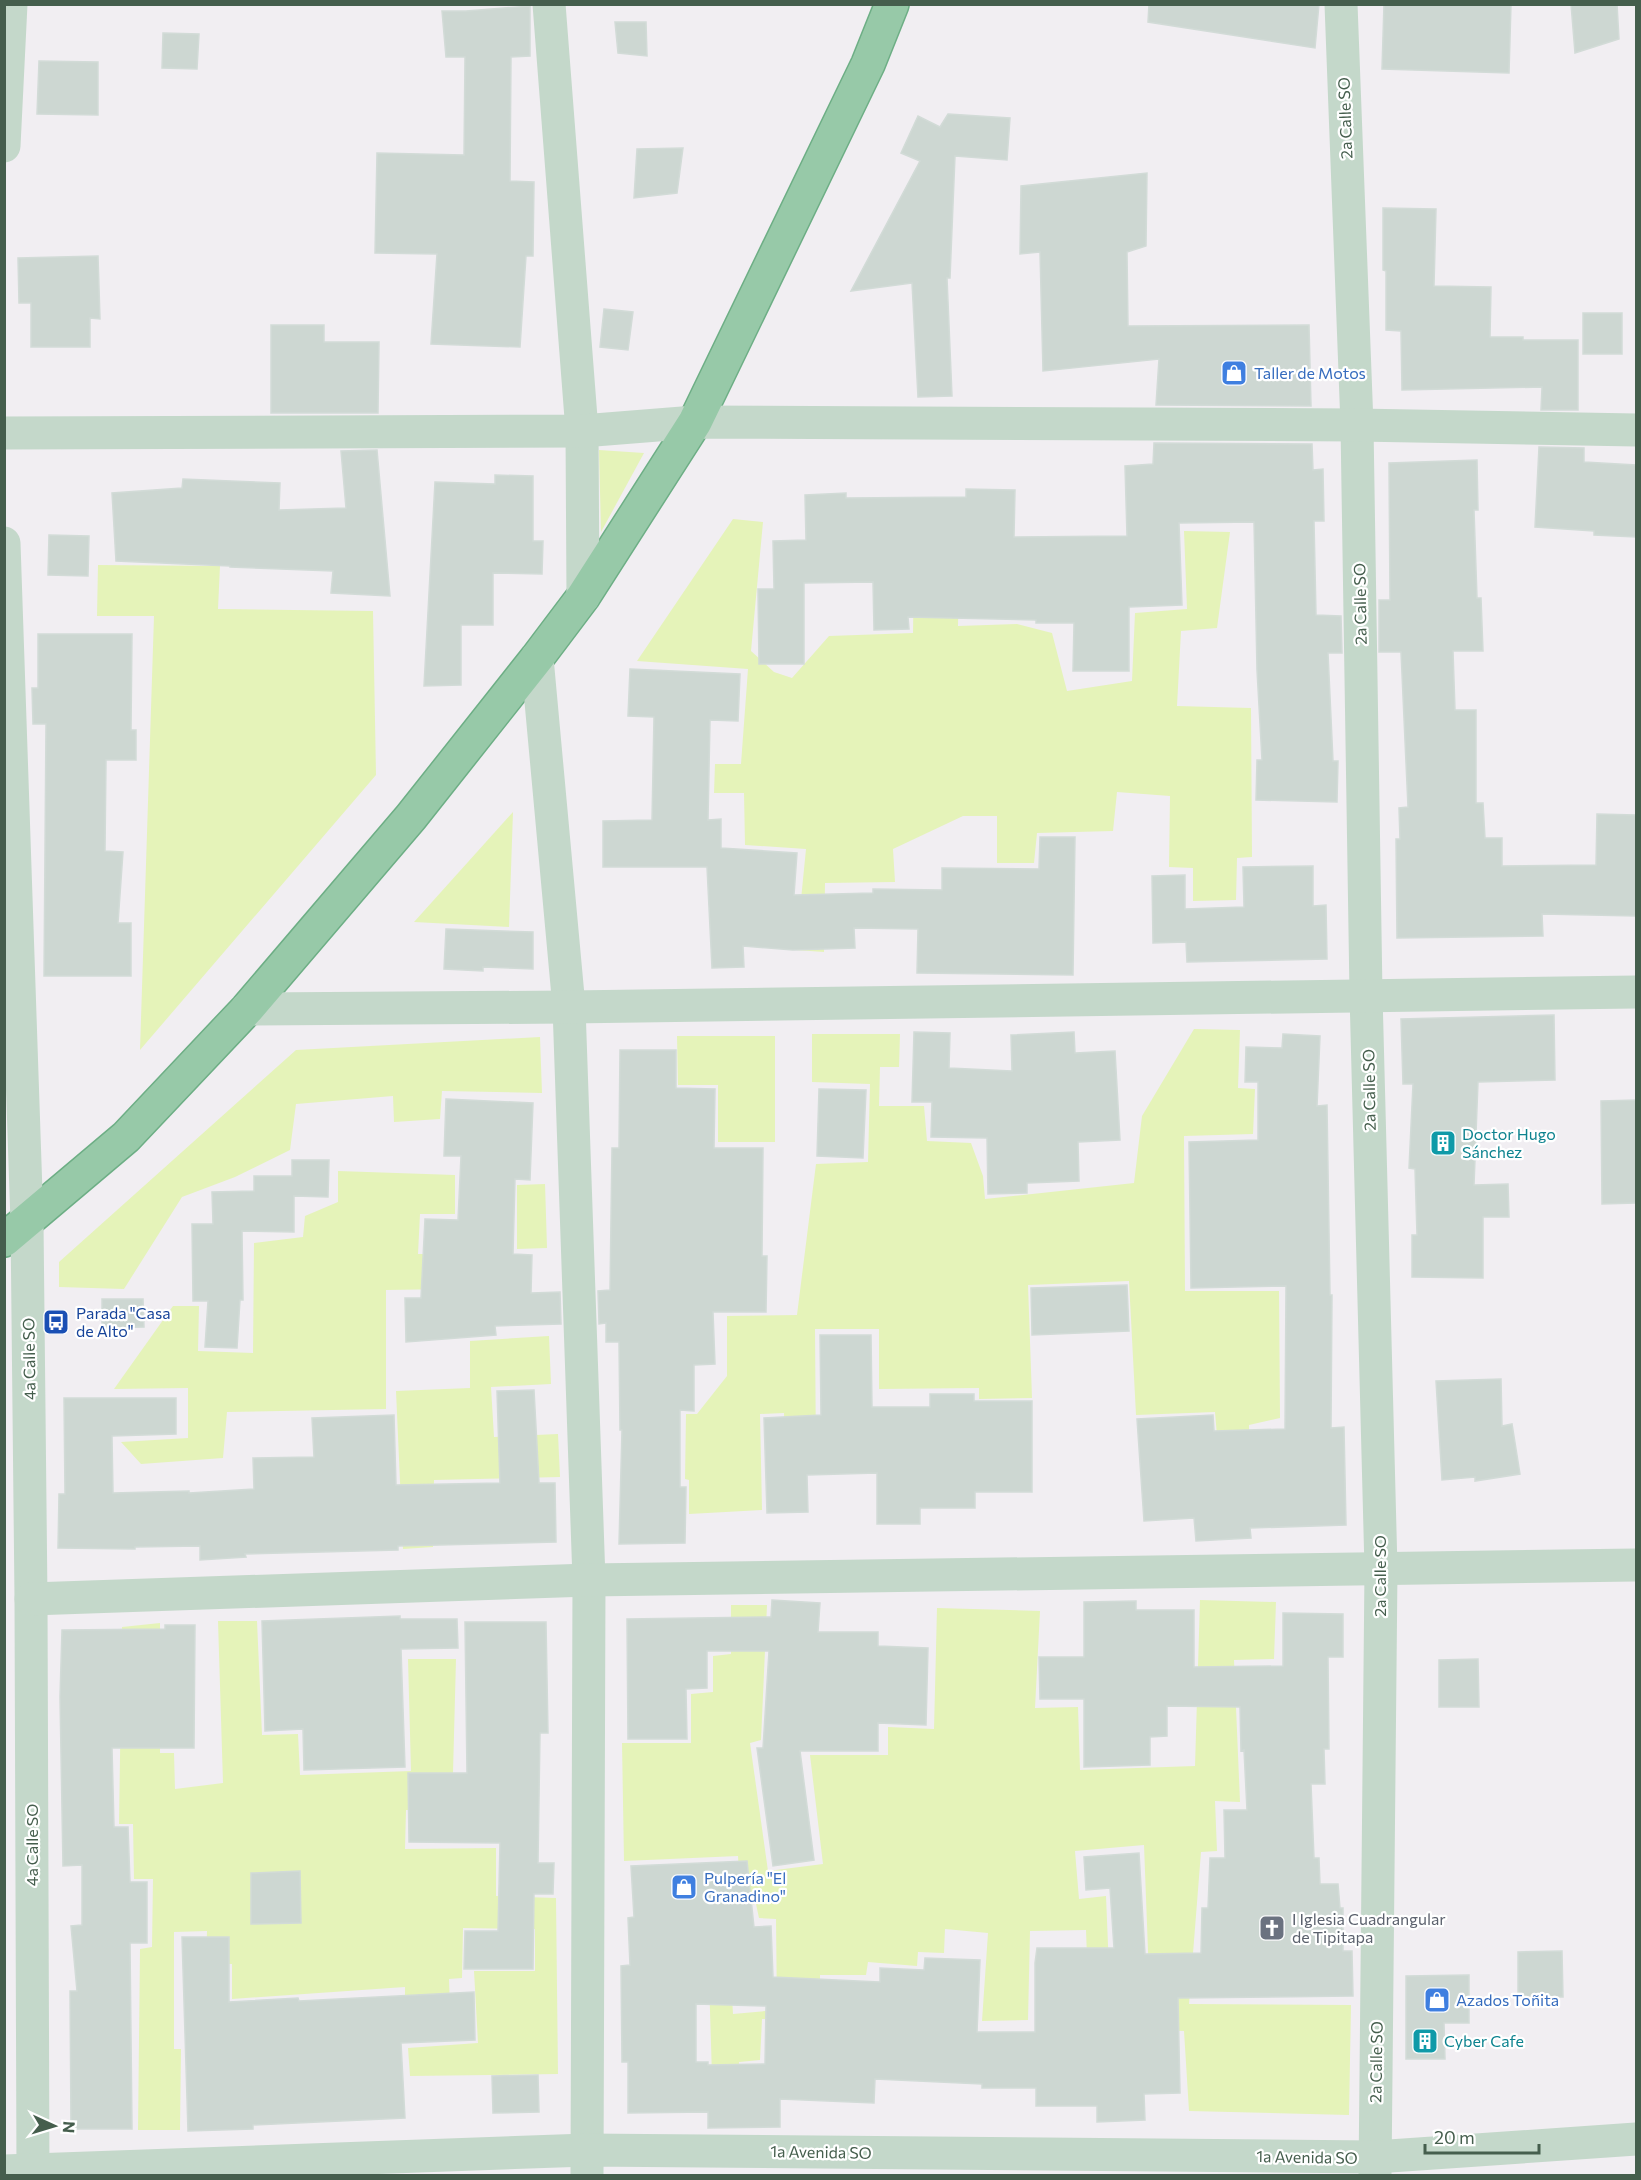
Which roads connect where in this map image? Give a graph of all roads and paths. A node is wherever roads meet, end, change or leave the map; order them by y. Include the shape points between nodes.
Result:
1 (11, 4) edge
2 (549, 4) edge
3 (892, 4) edge
4 (1341, 4) edge
5 (4, 146) edge
6 (695, 422) junction
7 (1357, 425) junction
8 (1636, 430) edge
9 (582, 431) junction
10 (4, 434) edge
11 (4, 543) edge
12 (583, 597) junction
13 (537, 658) junction
14 (1636, 992) edge
15 (1366, 994) junction
16 (568, 1007) junction
17 (247, 1009) junction
18 (12, 1234) edge
19 (1636, 1565) edge
20 (1381, 1569) junction
21 (589, 1580) junction
22 (31, 1599) junction
23 (1636, 2139) edge
24 (587, 2163) edge
25 (1375, 2166) edge
26 (24, 2172) edge

1 - 5 street
2 - 9 street
3 - 6 highway via 868,64
4 - 7 street, 2a Calle SO
6 - 7 street
6 - 9 street
6 - 12 highway
7 - 8 street
7 - 15 street, 2a Calle SO
9 - 10 street
9 - 12 street
11 - 18 street, 4a Calle SO
12 - 13 highway
13 - 16 street
13 - 17 highway via 411,817
14 - 15 street
15 - 16 street
15 - 20 street, 2a Calle SO
16 - 17 street
16 - 21 street
17 - 18 highway via 126,1137
18 - 22 street, 4a Calle SO
19 - 20 street
20 - 21 street
20 - 25 street, 2a Calle SO
21 - 22 street
21 - 24 street
22 - 26 street, 4a Calle SO
23 - 25 street, 1a Avenida SO
24 - 25 street, 1a Avenida SO
24 - 26 street, 1a Avenida SO

